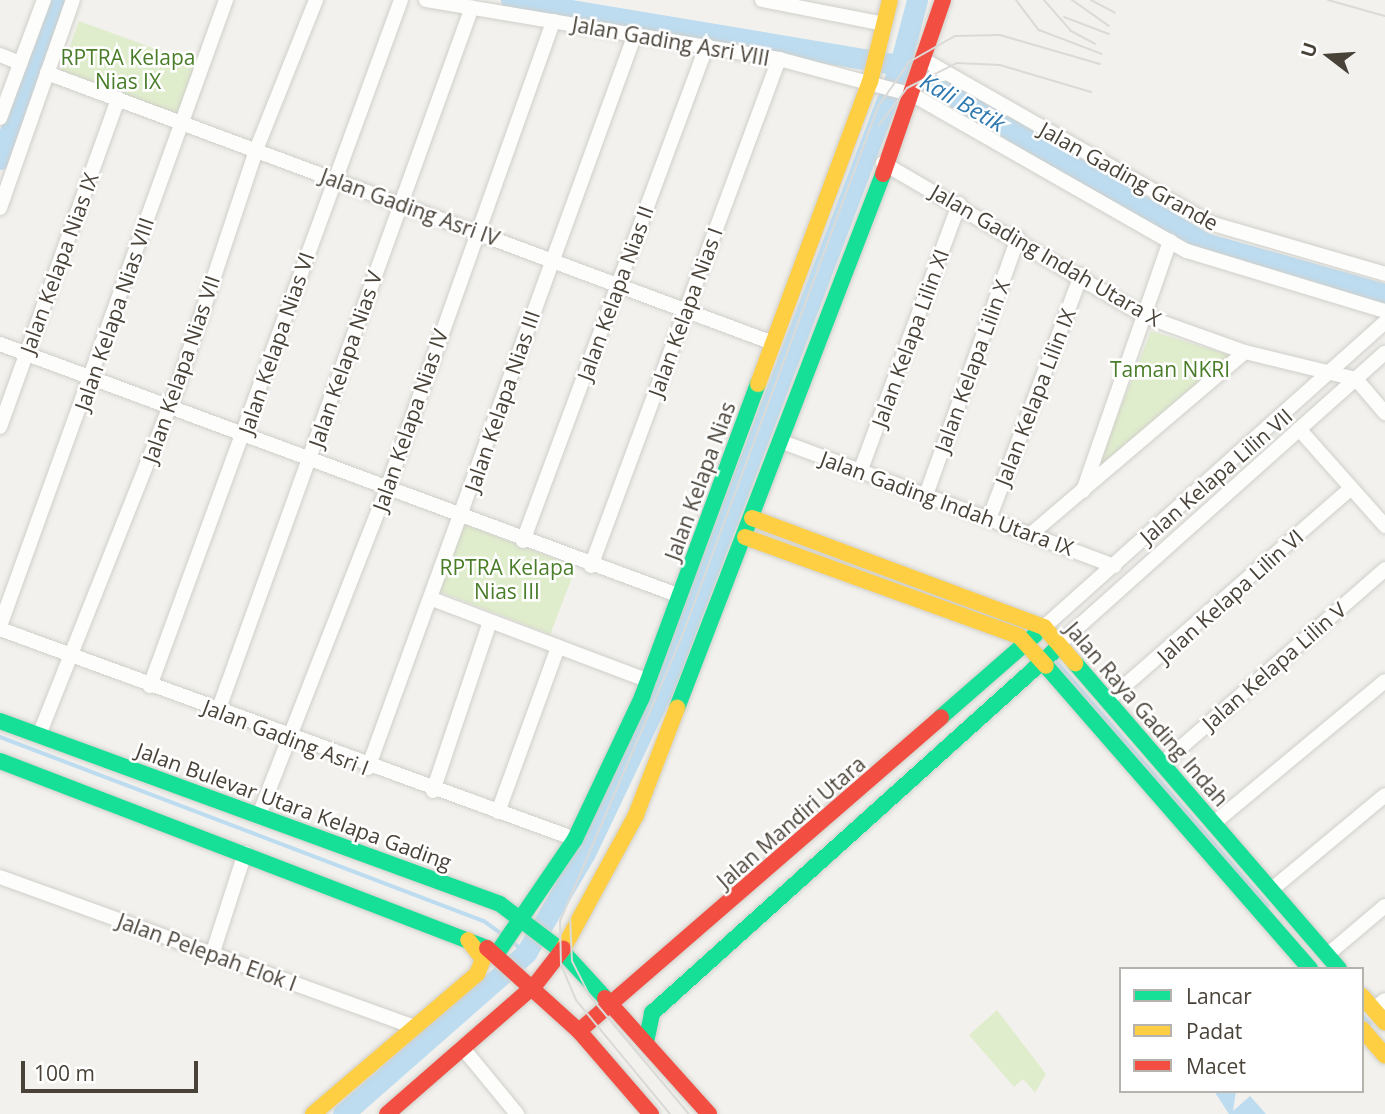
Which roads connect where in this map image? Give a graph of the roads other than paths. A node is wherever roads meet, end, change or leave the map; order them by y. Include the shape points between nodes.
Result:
1 (44, 0) edge
2 (74, 0) edge
3 (226, 0) edge
4 (316, 0) edge
5 (401, 0) edge
6 (426, 0) edge
7 (762, 0) edge
8 (890, 0) edge
9 (943, 0) edge
10 (805, 3) edge
11 (472, 7) junction
12 (553, 21) junction
13 (884, 24) junction
14 (635, 34) junction
15 (706, 45) junction
16 (0, 55) edge
17 (779, 59) junction
18 (20, 62) junction
19 (924, 67) junction
20 (47, 73) junction
21 (873, 79) junction
22 (913, 93) junction
23 (118, 99) junction
24 (0, 118) edge
25 (181, 122) junction
26 (256, 150) junction
27 (883, 163) junction
28 (333, 179) junction
29 (399, 203) junction
30 (959, 204) junction
31 (0, 208) edge
32 (475, 232) junction
33 (1018, 238) junction
34 (1170, 242) junction
35 (551, 260) junction
36 (1385, 274) edge
37 (1081, 275) junction
38 (618, 285) junction
39 (685, 310) junction
40 (1385, 311) edge
41 (1147, 317) junction
42 (1385, 322) edge
43 (773, 343) junction
44 (0, 344) edge
45 (1245, 352) junction
46 (1385, 353) edge
47 (27, 354) junction
48 (1332, 375) junction
49 (1356, 379) junction
50 (93, 380) junction
51 (169, 408) junction
52 (1385, 413) edge
53 (0, 427) edge
54 (1299, 429) junction
55 (242, 438) junction
56 (780, 441) junction
57 (309, 462) junction
58 (860, 472) junction
59 (1351, 488) junction
60 (386, 491) junction
61 (1082, 494) junction
62 (926, 495) junction
63 (461, 518) junction
64 (752, 518) junction
65 (989, 519) junction
66 (1385, 526) edge
67 (1031, 534) junction
68 (745, 537) junction
69 (523, 541) junction
70 (591, 566) junction
71 (1114, 566) junction
72 (1385, 569) edge
73 (680, 596) junction
74 (432, 599) junction
75 (490, 622) junction
76 (1044, 627) junction
77 (0, 628) edge
78 (1027, 642) junction
79 (1059, 644) junction
80 (558, 647) junction
81 (74, 656) junction
82 (1045, 661) junction
83 (649, 681) junction
84 (1385, 681) edge
85 (150, 686) junction
86 (1107, 701) junction
87 (218, 711) junction
88 (0, 721) edge
89 (39, 736) junction
90 (289, 738) junction
91 (0, 761) edge
92 (1163, 763) junction
93 (368, 768) junction
94 (882, 771) junction
95 (864, 785) junction
96 (433, 791) junction
97 (900, 793) junction
98 (1385, 796) edge
99 (884, 808) junction
100 (498, 812) junction
101 (259, 816) junction
102 (1214, 823) junction
103 (575, 839) junction
104 (245, 853) junction
105 (0, 877) edge
106 (1271, 890) junction
107 (1385, 906) edge
108 (523, 924) junction
109 (463, 934) junction
110 (562, 951) junction
111 (503, 953) junction
112 (212, 955) junction
113 (1327, 955) junction
114 (1308, 967) edge
115 (1337, 967) edge
116 (531, 981) junction
117 (1364, 997) edge
118 (614, 1006) junction
119 (1381, 1010) edge
120 (415, 1027) junction
121 (579, 1031) junction
122 (1364, 1031) edge
123 (646, 1042) junction
124 (462, 1047) junction
125 (1385, 1055) edge
126 (313, 1114) edge
127 (387, 1114) edge
128 (517, 1114) edge
129 (651, 1114) edge
130 (709, 1114) edge

1 - 18 street
2 - 20 street
3 - 25 street, Jalan Kelapa Nias VIII
4 - 26 street, Jalan Kelapa Nias VII
5 - 28 street, Jalan Kelapa Nias VI
6 - 11 street, Jalan Gading Asri VIII
7 - 10 street
8 - 13 street, Jalan Kelapa Nias
9 - 19 street
10 - 13 street
11 - 12 street, Jalan Gading Asri VIII
11 - 29 street, Jalan Kelapa Nias V
12 - 14 street, Jalan Gading Asri VIII
12 - 32 street, Jalan Kelapa Nias IV
13 - 21 street, Jalan Kelapa Nias
14 - 15 street, Jalan Gading Asri VIII
14 - 35 street, Jalan Kelapa Nias III
15 - 17 street, Jalan Gading Asri VIII
15 - 38 street, Jalan Kelapa Nias II
16 - 18 street
17 - 21 street, Jalan Gading Asri VIII
17 - 39 street, Jalan Kelapa Nias I
18 - 24 street
19 - 22 street
19 - 36 street, Jalan Gading Grande via 1210,223
20 - 23 street, Jalan Gading Asri IV
20 - 31 street
21 - 22 street, Jalan Gading Asri VIII
21 - 43 street, Jalan Kelapa Nias
22 - 27 street
22 - 34 street, Jalan Gading Asri VIII
23 - 25 street, Jalan Gading Asri IV
23 - 47 street, Jalan Kelapa Nias IX
25 - 26 street, Jalan Gading Asri IV
25 - 50 street, Jalan Kelapa Nias VIII
26 - 28 street, Jalan Gading Asri IV
26 - 51 street, Jalan Kelapa Nias VII
27 - 30 street, Jalan Gading Indah Utara X
27 - 56 street
28 - 29 street, Jalan Gading Asri IV
28 - 55 street, Jalan Kelapa Nias VI
29 - 32 street, Jalan Gading Asri IV
29 - 57 street, Jalan Kelapa Nias V
30 - 33 street, Jalan Gading Indah Utara X
30 - 58 street, Jalan Kelapa Lilin XI
32 - 35 street, Jalan Gading Asri IV
32 - 60 street, Jalan Kelapa Nias IV
33 - 37 street, Jalan Gading Indah Utara X
33 - 62 street, Jalan Kelapa Lilin X
34 - 40 street, Jalan Gading Asri VIII via 1205,258
34 - 41 street
35 - 38 street, Jalan Gading Asri IV
35 - 63 street, Jalan Kelapa Nias III
37 - 41 street, Jalan Gading Indah Utara X
37 - 65 street, Jalan Kelapa Lilin IX
38 - 39 street, Jalan Gading Asri IV
38 - 69 street, Jalan Kelapa Nias II
39 - 43 street, Jalan Gading Asri IV
39 - 70 street, Jalan Kelapa Nias I
41 - 45 street, Jalan Gading Indah Utara X
41 - 61 street
42 - 48 street, Jalan Kelapa Lilin VII
43 - 73 street, Jalan Kelapa Nias
44 - 47 street
45 - 48 street, Jalan Gading Indah Utara X
45 - 61 street
46 - 49 street, Jalan Kelapa Lilin VII
47 - 50 street
47 - 53 street, Jalan Kelapa Nias IX
48 - 49 street, Jalan Gading Indah Utara X
48 - 71 street, Jalan Kelapa Lilin VII
49 - 52 street
49 - 54 street, Jalan Kelapa Lilin VII
50 - 51 street
50 - 77 street, Jalan Kelapa Nias VIII
51 - 55 street
51 - 81 street, Jalan Kelapa Nias VII
54 - 59 street
54 - 79 street, Jalan Kelapa Lilin VII
55 - 57 street
55 - 85 street, Jalan Kelapa Nias VI
56 - 58 street, Jalan Gading Indah Utara IX
56 - 64 street
57 - 60 street
57 - 87 street, Jalan Kelapa Nias V
58 - 62 street, Jalan Gading Indah Utara IX
59 - 66 street
59 - 86 street, Jalan Kelapa Lilin VI
60 - 63 street
60 - 90 street, Jalan Kelapa Nias IV
61 - 67 street
62 - 65 street, Jalan Gading Indah Utara IX
63 - 69 street
63 - 74 street, Jalan Kelapa Nias III
64 - 68 street
64 - 76 street, Jalan Raya Gading Indah
65 - 67 street, Jalan Gading Indah Utara IX
67 - 71 street, Jalan Gading Indah Utara IX
68 - 78 street, Jalan Raya Gading Indah
68 - 110 street via 649,788
69 - 70 street
70 - 73 street
71 - 76 street, Jalan Kelapa Lilin VII
72 - 92 street, Jalan Kelapa Lilin V
73 - 83 street, Jalan Kelapa Nias
74 - 75 street
74 - 93 street, Jalan Kelapa Nias III
75 - 80 street
75 - 96 street
76 - 78 street, Jalan Mandiri Utara
76 - 79 street, Jalan Raya Gading Indah
77 - 81 street, Jalan Gading Asri I
78 - 82 street, Jalan Raya Gading Indah
78 - 94 street, Jalan Mandiri Utara
79 - 82 street
79 - 86 street, Jalan Raya Gading Indah
80 - 83 street
80 - 100 street
81 - 85 street, Jalan Gading Asri I
81 - 89 street, Jalan Kelapa Nias VII
82 - 97 street
82 - 114 street, Jalan Raya Gading Indah
83 - 103 street, Jalan Kelapa Nias
84 - 102 street
85 - 87 street, Jalan Gading Asri I
86 - 92 street, Jalan Raya Gading Indah
87 - 90 street, Jalan Gading Asri I
88 - 89 street, Jalan Bulevar Utara Kelapa Gading
89 - 101 street, Jalan Bulevar Utara Kelapa Gading
90 - 93 street, Jalan Gading Asri I
90 - 101 street, Jalan Kelapa Nias IV
91 - 104 street
92 - 102 street, Jalan Raya Gading Indah
93 - 96 street, Jalan Gading Asri I
94 - 95 street, Jalan Mandiri Utara
94 - 97 street
95 - 99 street
95 - 118 street, Jalan Mandiri Utara
96 - 100 street, Jalan Gading Asri I
97 - 99 street
98 - 106 street
99 - 123 street via 652,1013
100 - 103 street, Jalan Gading Asri I
101 - 108 street, Jalan Bulevar Utara Kelapa Gading
102 - 106 street, Jalan Raya Gading Indah
103 - 108 street, Jalan Kelapa Nias
104 - 109 street
104 - 112 street
105 - 112 street, Jalan Pelepah Elok I
106 - 113 street, Jalan Raya Gading Indah
107 - 113 street
108 - 110 street, Jalan Bulevar Utara Kelapa Gading via 544,934
108 - 111 street, Jalan Kelapa Nias
109 - 111 street
109 - 120 street via 483,959 482,968
110 - 116 street
110 - 118 street, Jalan Bulevar Utara Kelapa Gading
111 - 116 street
112 - 120 street, Jalan Pelepah Elok I
113 - 115 street, Jalan Raya Gading Indah
116 - 121 street
116 - 124 street
117 - 119 street
118 - 121 street, Jalan Mandiri Utara
118 - 123 street, Jalan Bulevar Utara Kelapa Gading
120 - 126 street
121 - 129 street
122 - 125 street
123 - 130 street, Jalan Bulevar Utara Kelapa Gading
124 - 127 street
124 - 128 street

